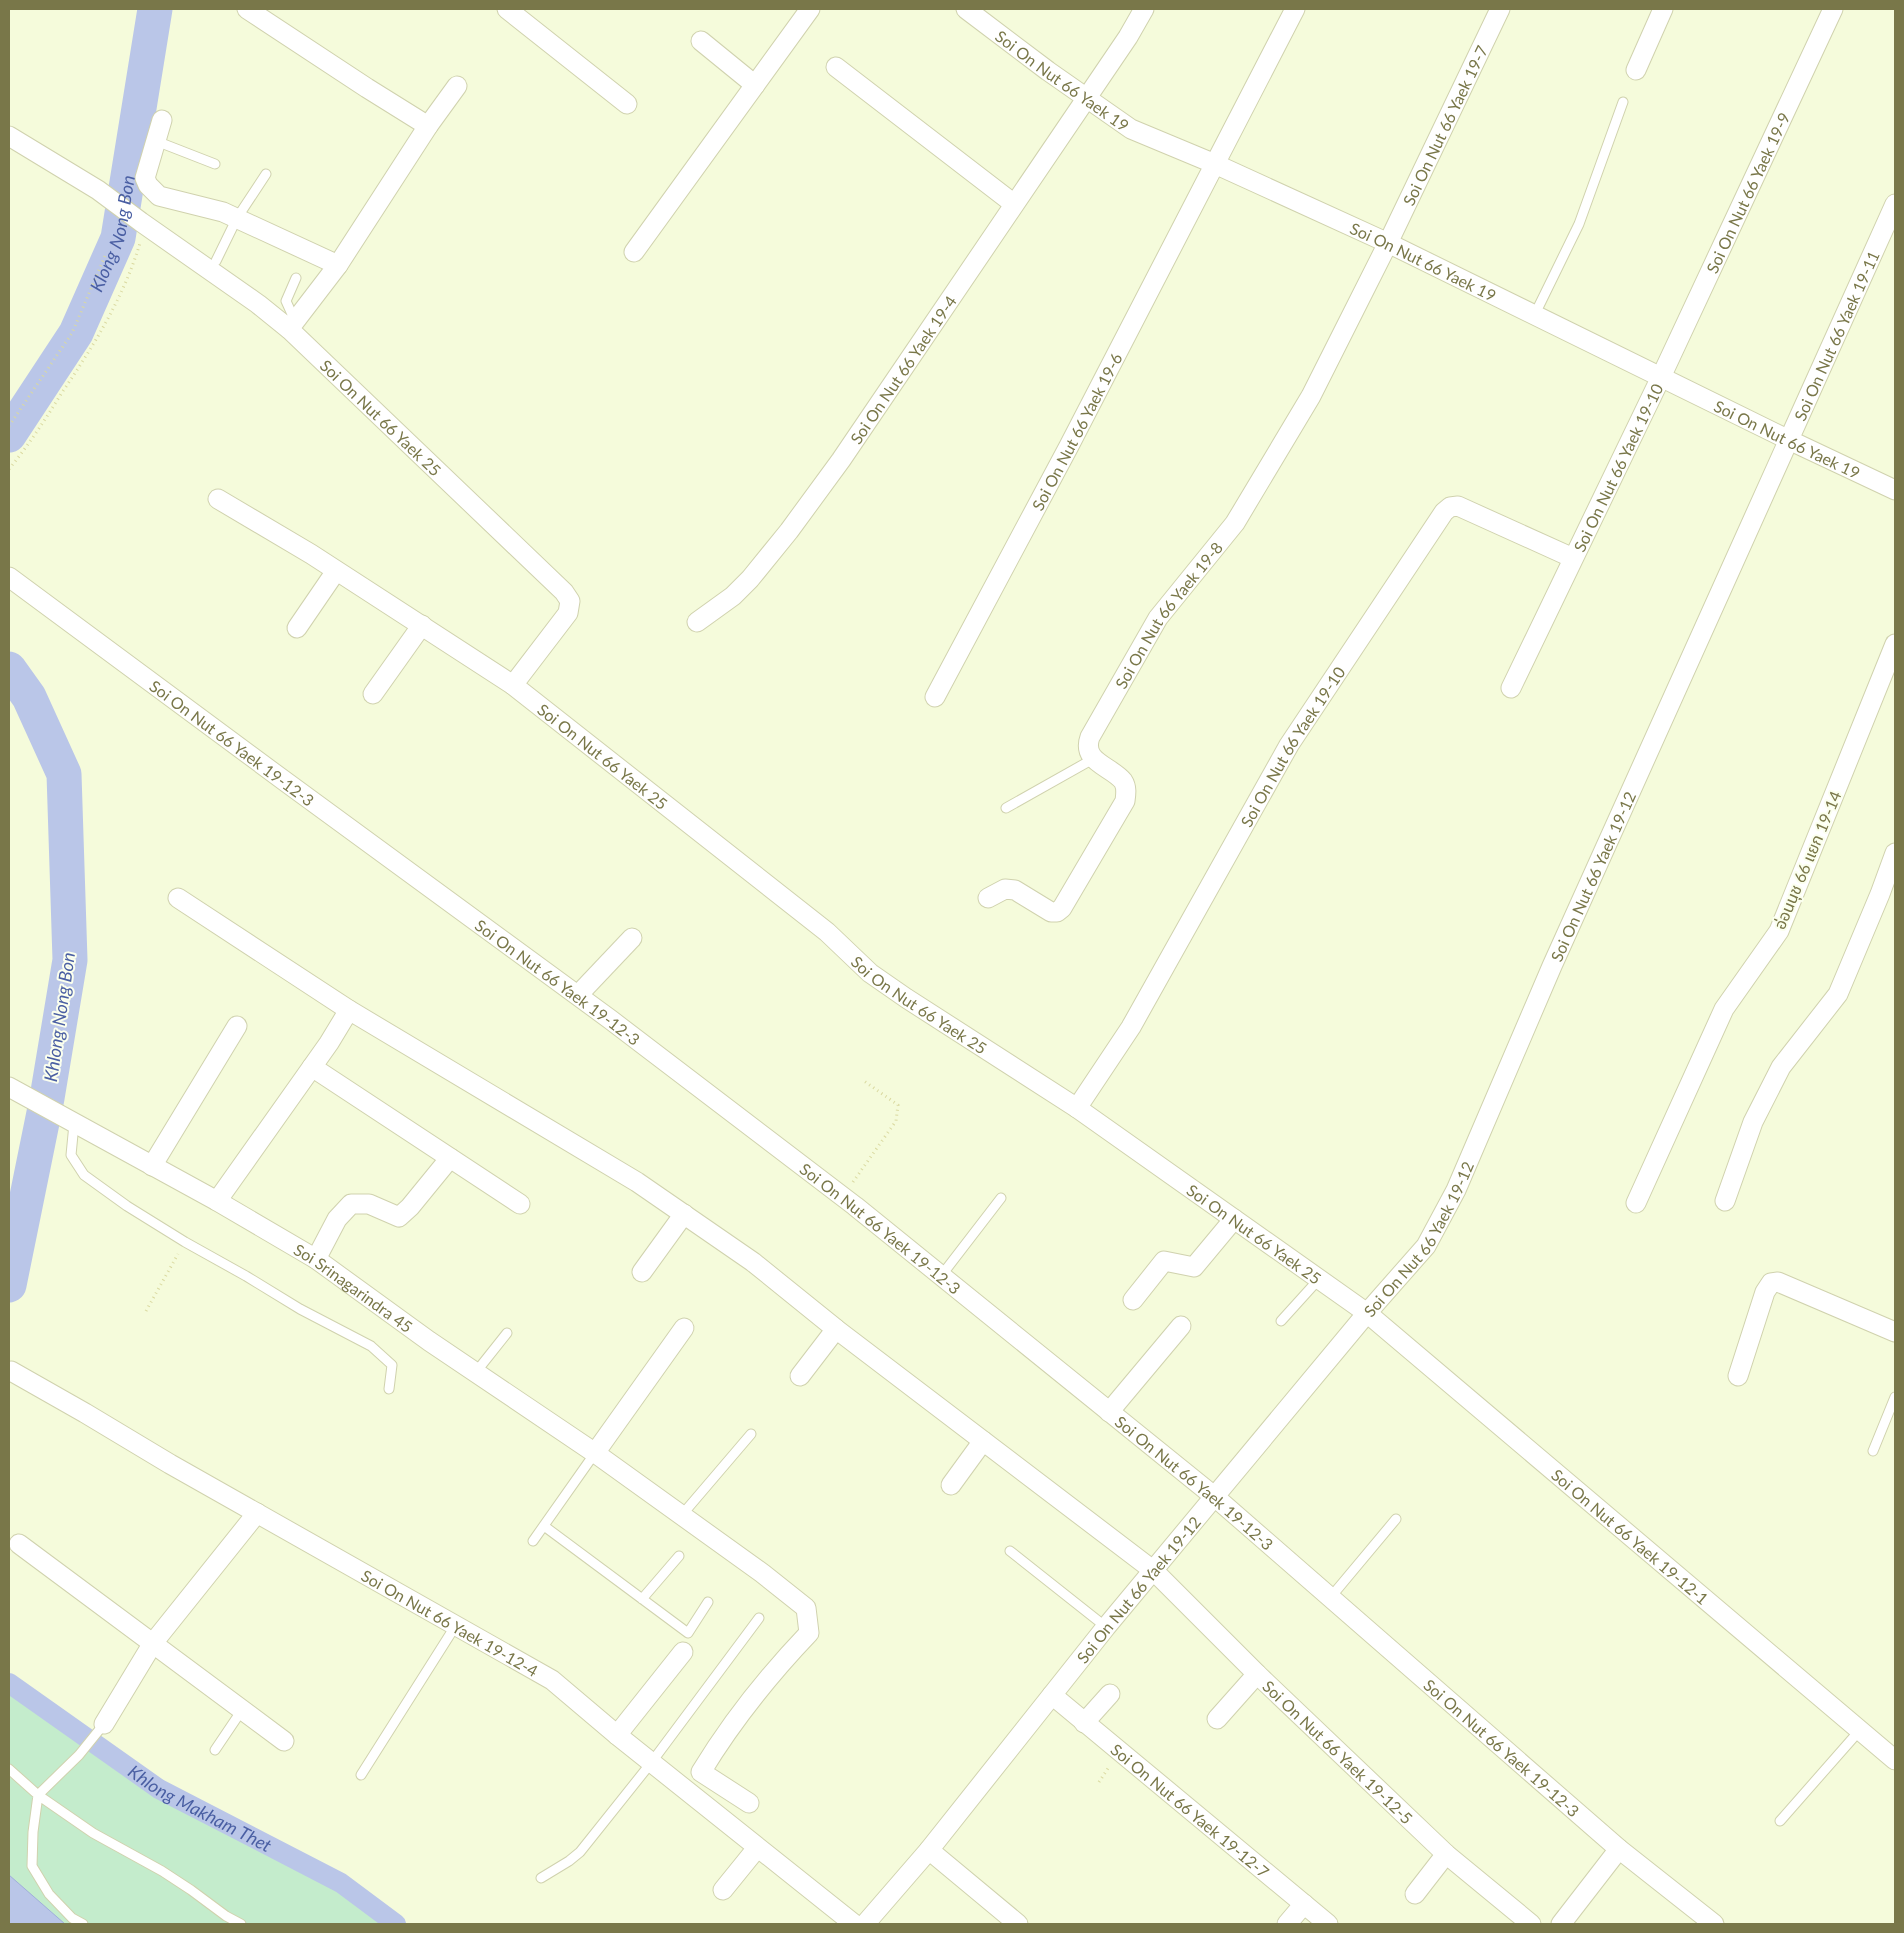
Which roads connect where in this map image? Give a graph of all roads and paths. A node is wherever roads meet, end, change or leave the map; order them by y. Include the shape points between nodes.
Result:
1 (247, 9) edge
2 (507, 9) edge
3 (810, 9) edge
4 (966, 9) edge
5 (1144, 9) edge
6 (1295, 9) edge
7 (1500, 9) edge
8 (1663, 9) edge
9 (1833, 9) edge
10 (701, 41) dead end
11 (836, 67) dead end
12 (1636, 70) dead end
13 (755, 85) junction
14 (457, 86) dead end
15 (1087, 98) junction
16 (1622, 102) dead end
17 (628, 104) dead end
18 (162, 120) dead end
19 (428, 126) junction
20 (9, 136) edge
21 (156, 141) junction
22 (215, 164) dead end
23 (1215, 164) junction
24 (266, 174) dead end
25 (1014, 204) junction
26 (1895, 204) edge
27 (237, 218) junction
28 (143, 224) junction
29 (1388, 243) junction
30 (634, 252) dead end
31 (105, 256) dead end
32 (216, 261) dead end
33 (338, 265) junction
34 (296, 278) dead end
35 (1535, 314) junction
36 (292, 325) junction
37 (1661, 377) junction
38 (9, 426) edge
39 (1788, 440) junction
40 (9, 469) edge
41 (1895, 490) edge
42 (218, 499) dead end
43 (1573, 558) junction
44 (336, 571) junction
45 (9, 577) edge
46 (697, 622) dead end
47 (422, 625) junction
48 (297, 628) dead end
49 (1895, 644) edge
50 (514, 685) junction
51 (1511, 688) dead end
52 (372, 694) dead end
53 (935, 697) dead end
54 (1094, 759) junction
55 (1006, 808) dead end
56 (1895, 853) edge
57 (178, 898) dead end
58 (988, 898) dead end
59 (632, 938) dead end
60 (578, 995) junction
61 (349, 1010) junction
62 (237, 1026) dead end
63 (312, 1067) junction
64 (864, 1081) dead end
65 (10, 1088) edge
66 (1077, 1108) junction
67 (74, 1124) junction
68 (450, 1158) junction
69 (152, 1166) junction
70 (843, 1197) junction
71 (1001, 1198) dead end
72 (217, 1201) junction
73 (1725, 1201) dead end
74 (1636, 1202) dead end
75 (520, 1204) dead end
76 (684, 1214) junction
77 (1234, 1219) junction
78 (185, 1242) junction
79 (316, 1259) junction
80 (642, 1272) dead end
81 (941, 1276) junction
82 (1319, 1279) junction
83 (1133, 1300) dead end
84 (146, 1311) dead end
85 (1367, 1313) junction
86 (1281, 1321) dead end
87 (1181, 1326) dead end
88 (684, 1328) dead end
89 (836, 1329) junction
90 (1895, 1332) edge
91 (507, 1333) dead end
92 (12, 1371) dead end
93 (476, 1372) junction
94 (800, 1376) dead end
95 (1738, 1376) dead end
96 (389, 1389) dead end
97 (1895, 1398) edge
98 (1108, 1412) junction
99 (751, 1434) dead end
100 (983, 1441) junction
101 (1873, 1451) dead end
102 (595, 1453) junction
103 (951, 1485) dead end
104 (1214, 1497) junction
105 (257, 1513) junction
106 (681, 1516) junction
107 (1396, 1519) dead end
108 (544, 1526) junction
109 (533, 1541) dead end
110 (19, 1544) dead end
111 (1010, 1552) dead end
112 (679, 1556) dead end
113 (1154, 1571) junction
114 (1330, 1598) junction
115 (642, 1600) junction
116 (708, 1602) dead end
117 (759, 1618) dead end
118 (456, 1625) junction
119 (1106, 1627) junction
120 (153, 1643) junction
121 (683, 1652) dead end
122 (1257, 1674) junction
123 (1110, 1694) dead end
124 (1052, 1695) junction
125 (242, 1710) junction
126 (1217, 1719) dead end
127 (1084, 1722) junction
128 (104, 1724) joint
129 (1860, 1730) junction
130 (617, 1735) junction
131 (284, 1741) dead end
132 (215, 1750) dead end
133 (1895, 1760) edge
134 (651, 1763) junction
135 (9, 1769) edge
136 (361, 1775) dead end
137 (38, 1795) junction
138 (749, 1803) dead end
139 (1780, 1821) dead end
140 (757, 1848) junction
141 (1619, 1849) junction
142 (928, 1850) junction
143 (1446, 1854) junction
144 (541, 1878) dead end
145 (723, 1890) dead end
146 (1415, 1894) dead end
147 (1304, 1904) junction
148 (83, 1924) edge
149 (241, 1924) edge
150 (854, 1924) edge
151 (865, 1924) edge
152 (1018, 1924) edge
153 (1287, 1924) edge
154 (1328, 1924) edge
155 (1531, 1924) edge
156 (1561, 1924) edge
157 (1714, 1924) edge

1 - 19 street
2 - 17 street
3 - 13 street
4 - 15 street, Soi On Nut 66 Yaek 19
5 - 15 street, Soi On Nut 66 Yaek 19-4
6 - 23 street, Soi On Nut 66 Yaek 19-6
7 - 29 street, Soi On Nut 66 Yaek 19-7
8 - 12 street
9 - 37 street, Soi On Nut 66 Yaek 19-9
10 - 13 street
11 - 25 street
13 - 30 street
14 - 19 street
15 - 23 street, Soi On Nut 66 Yaek 19 via 1131,129
15 - 25 street, Soi On Nut 66 Yaek 19-4
16 - 35 lane via 1579,224
18 - 21 street
19 - 33 street
20 - 28 street, Soi On Nut 66 Yaek 25 via 98,190
21 - 22 lane
21 - 27 street via 145,178 152,191 159,196
23 - 29 street, Soi On Nut 66 Yaek 19
23 - 53 street, Soi On Nut 66 Yaek 19-6
24 - 27 lane
25 - 46 street, Soi On Nut 66 Yaek 19-4 via 841,460 789,531 733,596
26 - 39 street, Soi On Nut 66 Yaek 19-11
27 - 32 lane
27 - 33 street
28 - 36 street, Soi On Nut 66 Yaek 25
28 - 40 path via 136,258 97,340 25,450
29 - 35 street, Soi On Nut 66 Yaek 19
29 - 54 street, Soi On Nut 66 Yaek 19-8 via 1311,396 1235,523 1158,618 1090,737 1088,744
31 - 38 path via 72,333
33 - 36 street
34 - 36 lane via 286,301
35 - 37 street, Soi On Nut 66 Yaek 19
36 - 50 street, Soi On Nut 66 Yaek 25 via 570,600 568,613
37 - 39 street, Soi On Nut 66 Yaek 19
37 - 43 street, Soi On Nut 66 Yaek 19-10
39 - 41 street, Soi On Nut 66 Yaek 19
39 - 85 street, Soi On Nut 66 Yaek 19-12 via 1552,966 1456,1190 1426,1246
42 - 44 street
43 - 51 street, Soi On Nut 66 Yaek 19-10
43 - 66 street, Soi On Nut 66 Yaek 19-10 via 1458,506 1444,512 1289,745 1131,1027
44 - 47 street
44 - 48 street
45 - 60 street, Soi On Nut 66 Yaek 19-12-3
47 - 50 street
47 - 52 street
49 - 74 street, อ่อนนุช 66 แยก 19-14 via 1779,930 1724,1009
50 - 66 street, Soi On Nut 66 Yaek 25 via 827,932 870,973
54 - 55 lane
54 - 58 street via 1124,782 1127,791 1125,801 1062,908 1051,912 1015,890 1005,889
56 - 73 street via 1838,994 1781,1067 1753,1122
57 - 61 street, Soi On Nut 66 Yaek 19-12-5
59 - 60 street
60 - 70 street, Soi On Nut 66 Yaek 19-12-3
61 - 63 street
61 - 76 street, Soi On Nut 66 Yaek 19-12-5 via 637,1182
62 - 69 street
63 - 68 street
63 - 72 street
64 - 70 path via 898,1105 896,1121
65 - 67 street, Soi Srinagarindra 45
66 - 77 street, Soi On Nut 66 Yaek 25
67 - 69 street, Soi Srinagarindra 45
67 - 78 lane via 71,1155 84,1175
68 - 75 street
68 - 79 street via 399,1217 368,1204 351,1204 337,1219
69 - 72 street, Soi Srinagarindra 45
70 - 81 street, Soi On Nut 66 Yaek 19-12-3
71 - 81 lane
72 - 79 street, Soi Srinagarindra 45
76 - 80 street
76 - 89 street, Soi On Nut 66 Yaek 19-12-5 via 753,1262
77 - 82 street, Soi On Nut 66 Yaek 25
77 - 83 street via 1194,1267 1164,1261
78 - 84 path
78 - 96 lane via 300,1310 371,1346 392,1365
79 - 93 street, Soi Srinagarindra 45
81 - 98 street, Soi On Nut 66 Yaek 19-12-3
82 - 85 street, Soi On Nut 66 Yaek 25
82 - 86 lane
85 - 104 street, Soi On Nut 66 Yaek 19-12
85 - 129 street, Soi On Nut 66 Yaek 19-12-1
87 - 98 street
88 - 102 street
89 - 94 street
89 - 100 street, Soi On Nut 66 Yaek 19-12-5
90 - 95 street via 1778,1282 1770,1283
91 - 93 lane
92 - 105 street, Soi On Nut 66 Yaek 19-12-4
93 - 102 street, Soi Srinagarindra 45
97 - 101 lane
98 - 104 street, Soi On Nut 66 Yaek 19-12-3
99 - 106 lane
100 - 103 street
100 - 113 street, Soi On Nut 66 Yaek 19-12-5
102 - 106 street, Soi Srinagarindra 45
102 - 108 lane
104 - 113 street, Soi On Nut 66 Yaek 19-12
104 - 114 street, Soi On Nut 66 Yaek 19-12-3
105 - 118 street, Soi On Nut 66 Yaek 19-12-4
105 - 120 street
106 - 138 street, Soi Srinagarindra 45 via 806,1608 809,1633 777,1667 724,1734 702,1772
107 - 114 lane
108 - 109 lane
108 - 115 lane
110 - 120 street
111 - 119 lane
112 - 115 lane
113 - 119 street, Soi On Nut 66 Yaek 19-12
113 - 122 street, Soi On Nut 66 Yaek 19-12-5
114 - 141 street, Soi On Nut 66 Yaek 19-12-3
115 - 116 lane via 688,1634
117 - 134 lane
118 - 130 street, Soi On Nut 66 Yaek 19-12-4 via 552,1680
118 - 136 lane
119 - 124 street, Soi On Nut 66 Yaek 19-12
120 - 125 street
120 - 128 street
121 - 130 street
122 - 126 street
122 - 143 street, Soi On Nut 66 Yaek 19-12-5
123 - 127 street
124 - 127 street, Soi On Nut 66 Yaek 19-12-7
124 - 142 street, Soi On Nut 66 Yaek 19-12
125 - 131 street
125 - 132 lane
127 - 147 street, Soi On Nut 66 Yaek 19-12-7
128 - 137 lane via 79,1756
129 - 133 street, Soi On Nut 66 Yaek 19-12-1
129 - 139 lane
130 - 134 street, Soi On Nut 66 Yaek 19-12-4
134 - 140 street, Soi On Nut 66 Yaek 19-12-4
134 - 144 lane via 580,1852
135 - 137 lane
137 - 148 lane via 32,1866 50,1894 72,1918
137 - 149 lane via 93,1833 162,1871
140 - 145 street
140 - 150 street, Soi On Nut 66 Yaek 19-12-4
141 - 156 street
141 - 157 street, Soi On Nut 66 Yaek 19-12-3
142 - 151 street, Soi On Nut 66 Yaek 19-12
142 - 152 street
143 - 146 street
143 - 155 street, Soi On Nut 66 Yaek 19-12-5
147 - 153 street
147 - 154 street, Soi On Nut 66 Yaek 19-12-7

